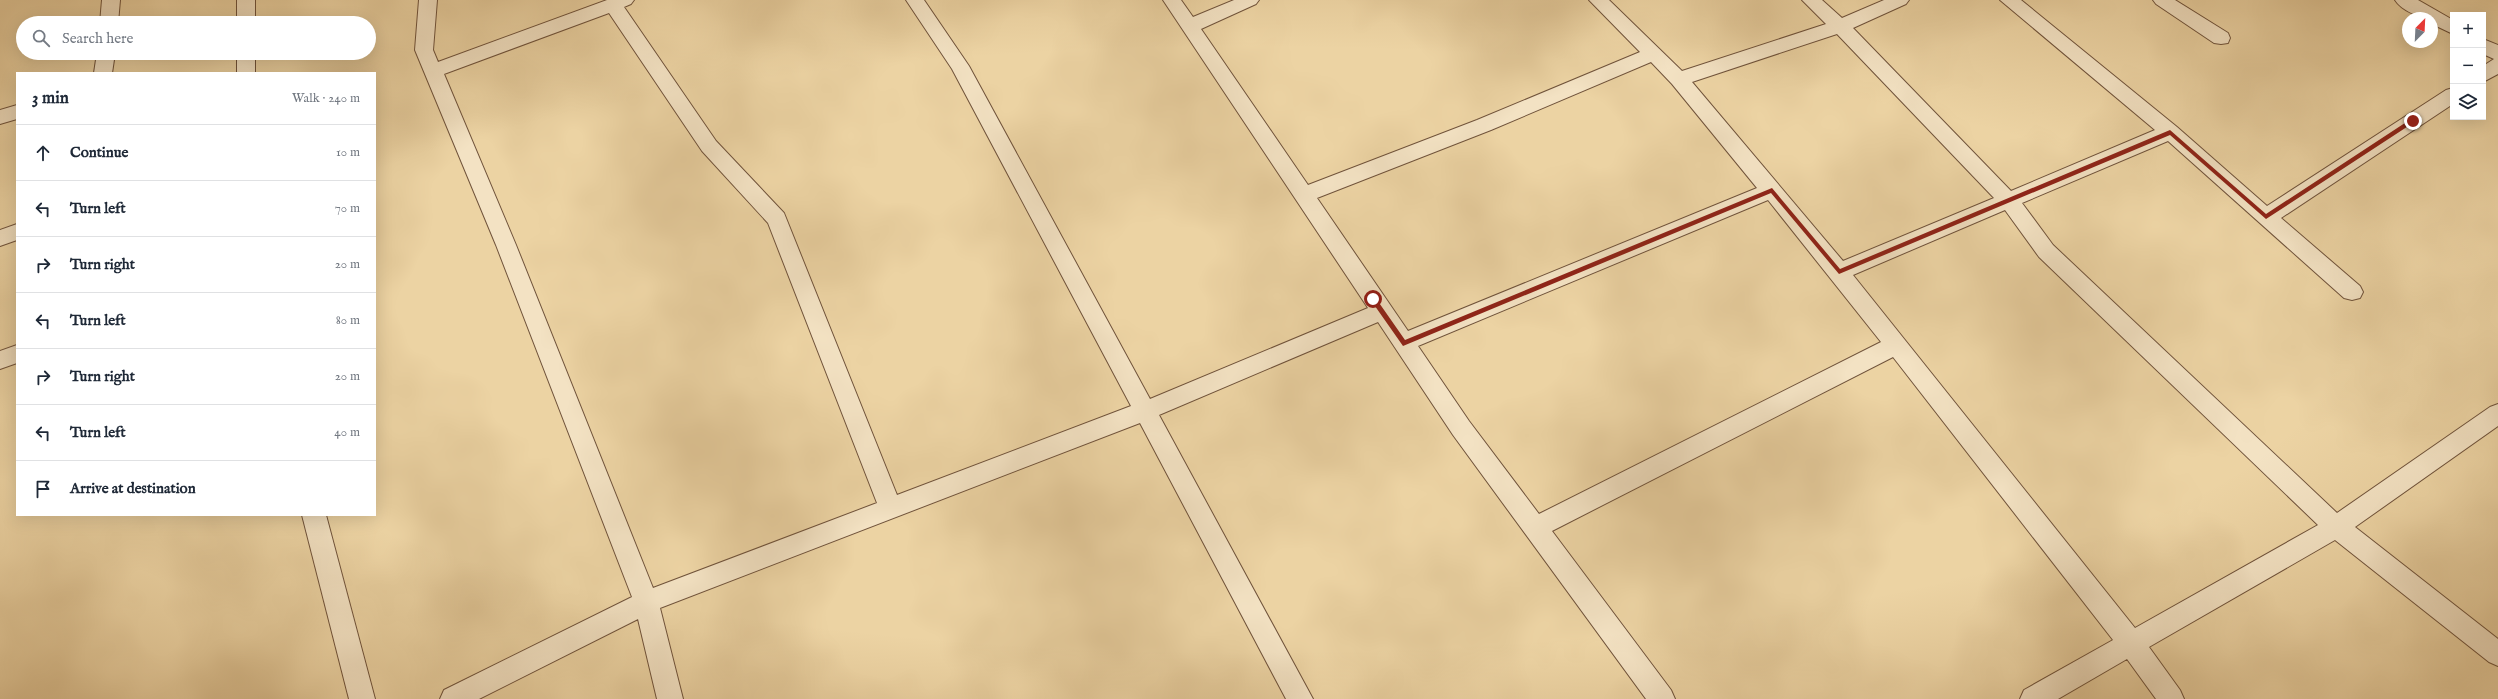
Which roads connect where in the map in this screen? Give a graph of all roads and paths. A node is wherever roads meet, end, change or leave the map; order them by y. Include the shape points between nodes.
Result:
1 (111, 0) edge
2 (246, 0) edge
3 (428, 0) edge
4 (915, 0) edge
5 (1172, 0) edge
6 (1250, 0) edge
7 (1598, 0) edge
8 (1811, 0) edge
9 (1900, 0) edge
10 (2009, 0) edge
11 (2162, 0) edge
12 (2404, 0) edge
13 (619, 2) edge
14 (110, 16) edge
15 (246, 16) edge
16 (1190, 26) junction
17 (1840, 26) junction
18 (2450, 26) edge
19 (2221, 38) dead end
20 (2486, 47) edge
21 (1653, 54) junction
22 (2498, 54) edge
23 (105, 60) edge
24 (246, 60) edge
25 (2498, 65) edge
26 (432, 71) junction
27 (103, 72) edge
28 (246, 72) edge
29 (2486, 73) edge
30 (1680, 79) junction
31 (2450, 97) edge
32 (16, 112) edge
33 (0, 117) edge
34 (2170, 132) junction
35 (1772, 190) junction
36 (1303, 196) junction
37 (2009, 201) junction
38 (2266, 217) junction
39 (16, 232) edge
40 (0, 238) edge
41 (1839, 272) junction
42 (2352, 292) dead end
43 (1382, 312) junction
44 (1403, 343) junction
45 (1897, 344) junction
46 (16, 354) edge
47 (0, 360) edge
48 (1145, 411) junction
49 (2498, 414) edge
50 (895, 507) junction
51 (314, 516) edge
52 (2336, 527) junction
53 (1535, 528) junction
54 (646, 602) junction
55 (2131, 643) junction
56 (2498, 654) edge
57 (362, 699) edge
58 (453, 699) edge
59 (670, 699) edge
60 (1300, 699) edge
61 (1662, 699) edge
62 (2033, 699) edge
63 (2171, 699) edge

1 - 14 street
2 - 15 street
3 - 26 street via 424,50
4 - 48 street via 960,66
5 - 16 street
6 - 16 street
7 - 21 street
8 - 17 street
9 - 17 street
10 - 34 street
11 - 19 street
12 - 18 street
13 - 26 street
13 - 50 street via 709,146 777,220 889,504
16 - 36 street
17 - 30 street
17 - 37 street
20 - 22 street
21 - 30 street
21 - 36 street via 1484,125
23 - 27 street
24 - 28 street
25 - 29 street
26 - 54 street via 506,245
30 - 35 street
31 - 38 street
32 - 33 street
34 - 37 street
34 - 38 street
35 - 41 street
35 - 44 street
36 - 43 street
37 - 41 street
37 - 52 street via 2046,251
38 - 42 street
39 - 40 street
41 - 45 street
43 - 44 street
43 - 48 street
44 - 53 street via 1461,428
45 - 53 street
45 - 55 street
46 - 47 street
48 - 50 street
48 - 60 street
49 - 52 street
50 - 54 street
51 - 57 street
52 - 55 street
52 - 56 street
53 - 61 street
54 - 58 street
54 - 59 street
55 - 62 street
55 - 63 street

